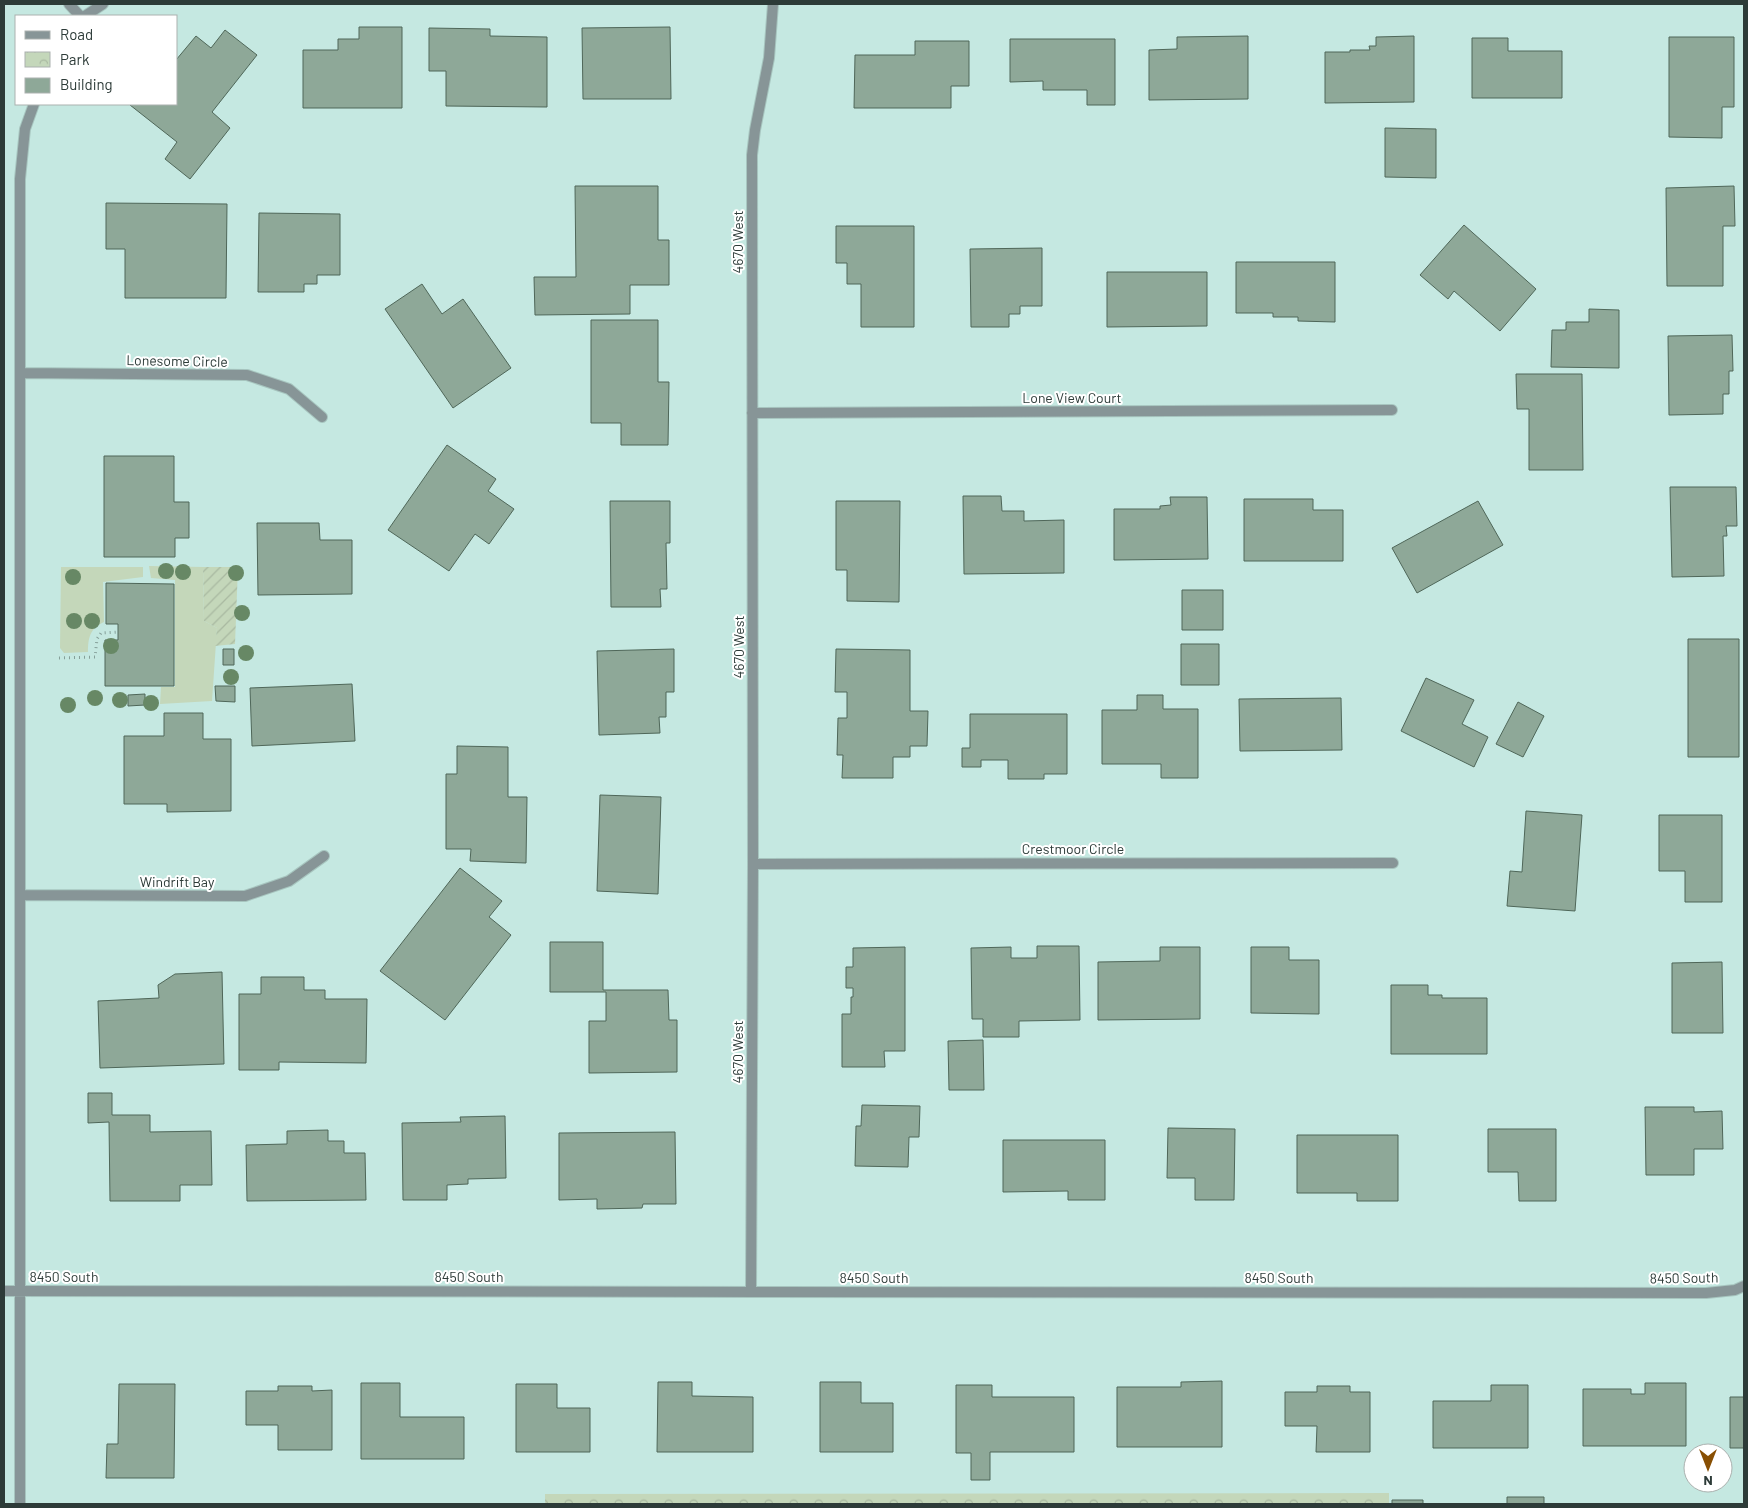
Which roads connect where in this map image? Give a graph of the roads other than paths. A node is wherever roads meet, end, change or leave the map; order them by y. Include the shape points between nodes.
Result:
1 (69, 4) edge
2 (104, 4) edge
3 (773, 4) edge
4 (79, 15) edge
5 (88, 15) edge
6 (34, 105) edge
7 (20, 373) junction
8 (1392, 410) dead end
9 (752, 413) junction
10 (322, 417) dead end
11 (324, 856) dead end
12 (1393, 863) dead end
13 (753, 864) junction
14 (20, 895) junction
15 (1744, 1286) edge
16 (4, 1291) edge
17 (19, 1291) junction
18 (751, 1291) junction
19 (20, 1504) edge

1 - 4 street
2 - 5 street
3 - 9 street, 4670 West via 769,58 752,155
6 - 7 street via 25,129 20,179
7 - 10 street, Lonesome Circle via 247,375 289,389
7 - 14 street
8 - 9 street, Lone View Court
9 - 13 street, 4670 West
11 - 14 street, Windrift Bay via 289,881 245,896
12 - 13 street, Crestmoor Circle
13 - 18 street, 4670 West
14 - 17 street
15 - 18 street, 8450 South via 1706,1293
16 - 17 street, 8450 South
17 - 18 street, 8450 South
17 - 19 street

